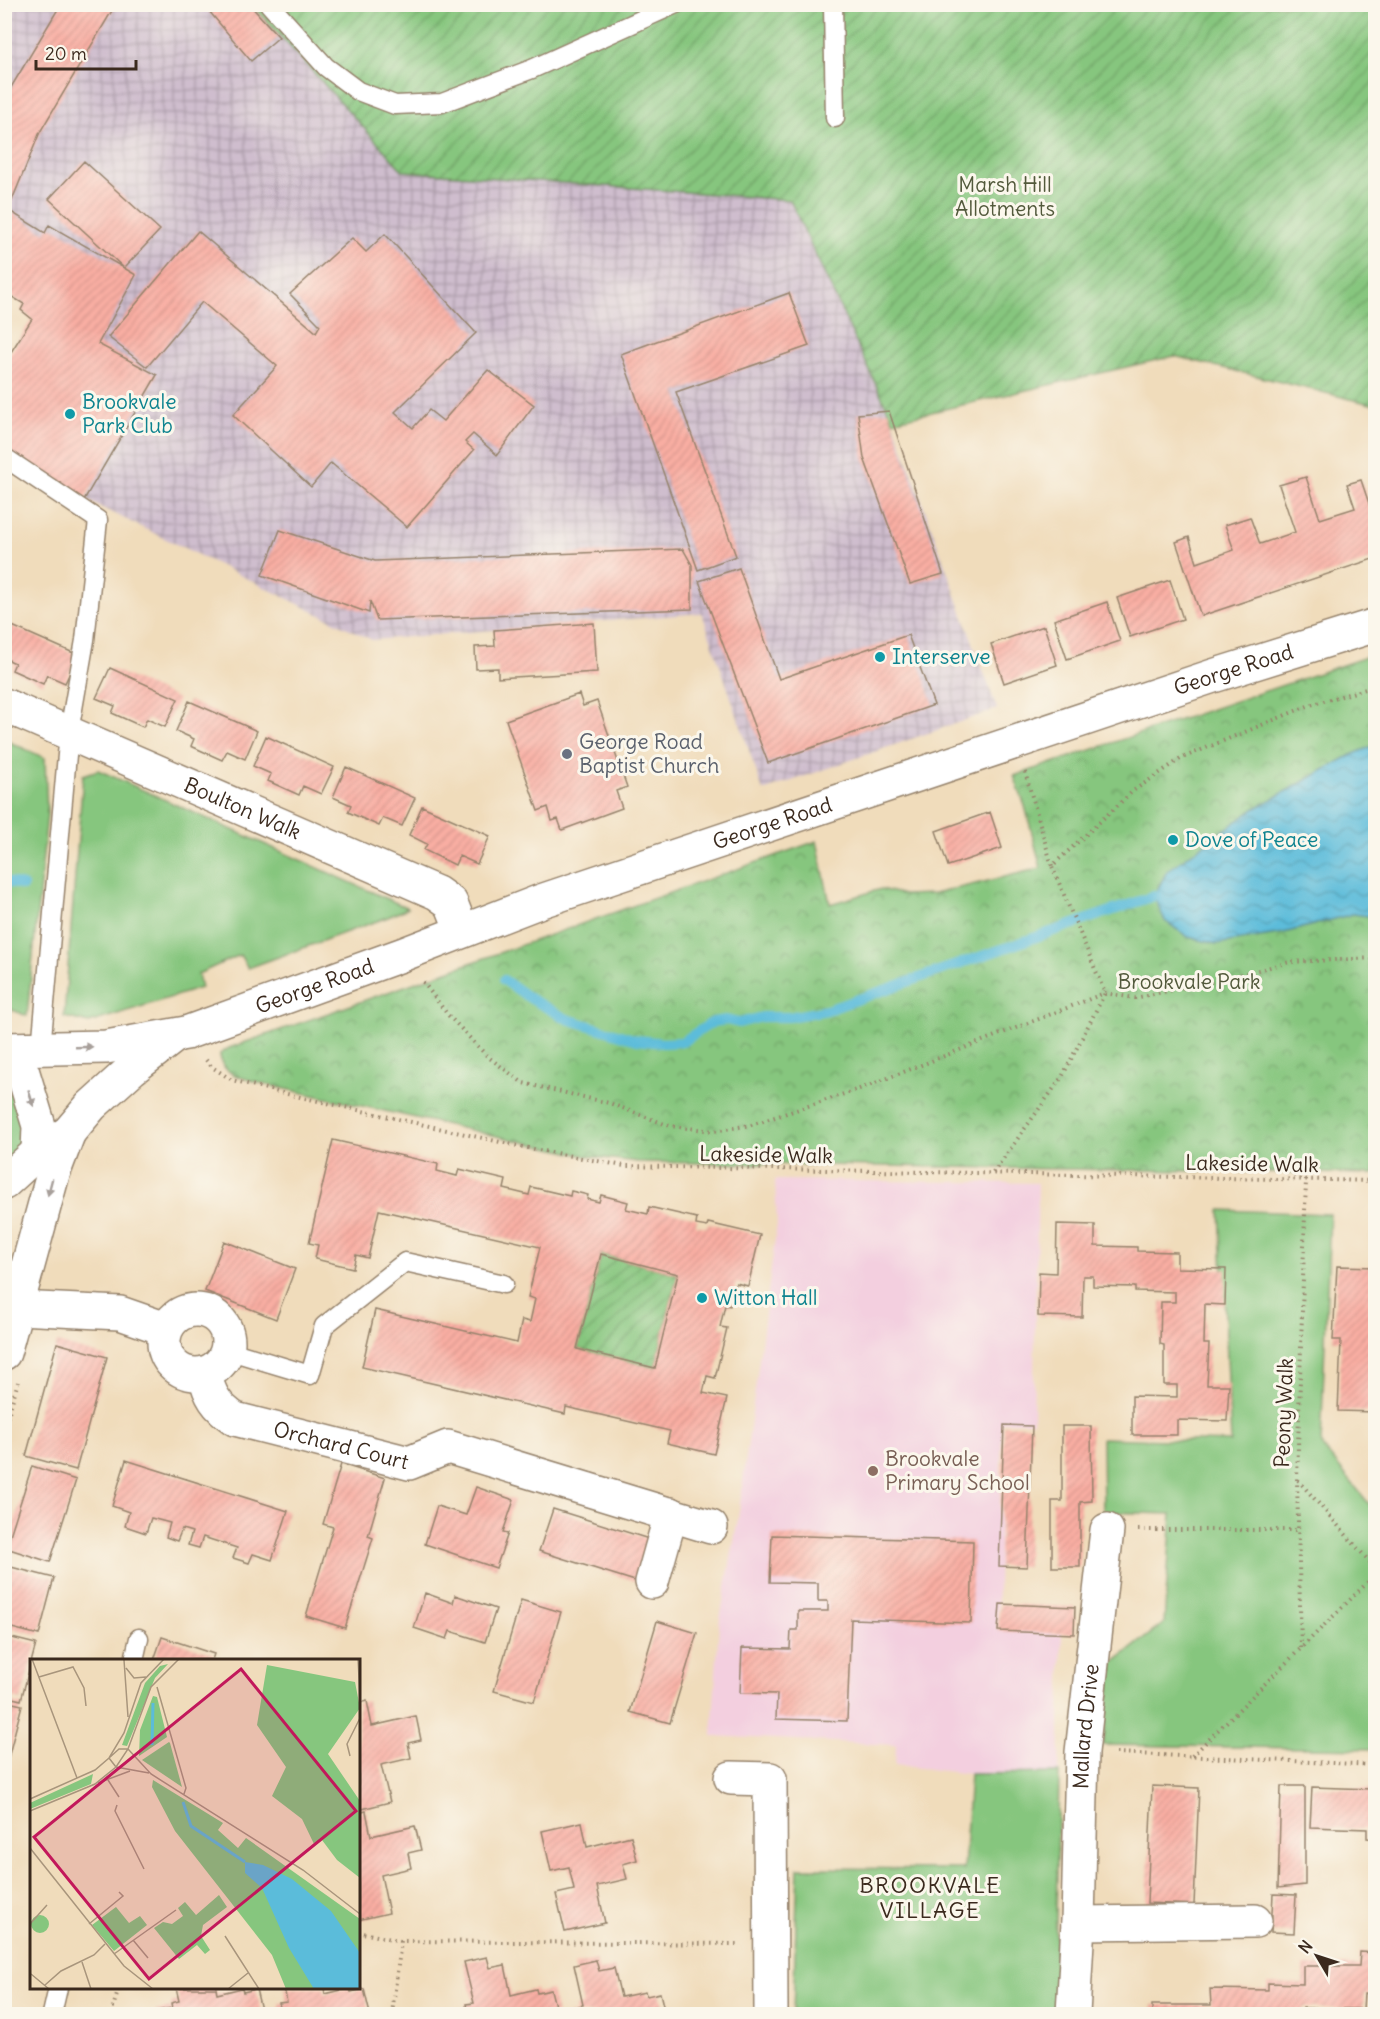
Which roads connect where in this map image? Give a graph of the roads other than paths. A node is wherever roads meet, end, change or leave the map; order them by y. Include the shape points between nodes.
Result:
1 (269, 4) edge
2 (676, 4) edge
3 (833, 4) edge
4 (835, 118) dead end
5 (4, 457) edge
6 (1376, 625) edge
7 (4, 705) edge
8 (69, 732) junction
9 (462, 931) junction
10 (180, 1035) junction
11 (41, 1049) junction
12 (4, 1050) edge
13 (69, 1132) junction
14 (38, 1152) junction
15 (4, 1183) edge
16 (504, 1284) dead end
17 (18, 1308) junction
18 (166, 1329) junction
19 (4, 1353) edge
20 (216, 1362) junction
21 (671, 1514) junction
22 (711, 1527) dead end
23 (1107, 1530) road end
24 (652, 1582) dead end
25 (139, 1638) dead end
26 (134, 1659) edge
27 (731, 1778) dead end
28 (1255, 1921) dead end
29 (1078, 1923) junction
30 (58, 1989) edge
31 (52, 2014) edge
32 (771, 2014) edge
33 (1073, 2014) edge

1 - 2 lane via 326,67 358,92 395,105 442,103 531,69
3 - 4 lane
5 - 8 lane via 98,520 85,640
6 - 9 street, George Road via 694,848
7 - 8 street, Boulton Walk
8 - 9 street, Boulton Walk via 436,893 452,903
8 - 11 lane
9 - 10 street, George Road
11 -> 10 street, George Road via 106,1047
10 - 13 street, George Road via 132,1069
11 - 12 street, George Road
12 -> 14 street via 23,1073 39,1126
13 - 14 street, George Road
13 -> 17 street via 53,1174
14 - 15 street, George Road
16 - 20 lane via 405,1262 324,1326 310,1375
17 - 18 street via 120,1313
17 - 19 street
18 - 20 street via 165,1352 177,1369 195,1375
18 - 20 street, Orchard Court via 179,1315 193,1310 218,1317 229,1344
20 - 21 street, Orchard Court via 208,1390 220,1409 235,1419 409,1463 448,1448
21 - 22 street, Orchard Court
21 - 24 street
23 - 29 street, Mallard Drive via 1082,1752
25 - 26 lane
27 - 32 street via 770,1779
28 - 29 street
29 - 33 street, Mallard Drive
30 - 31 lane

